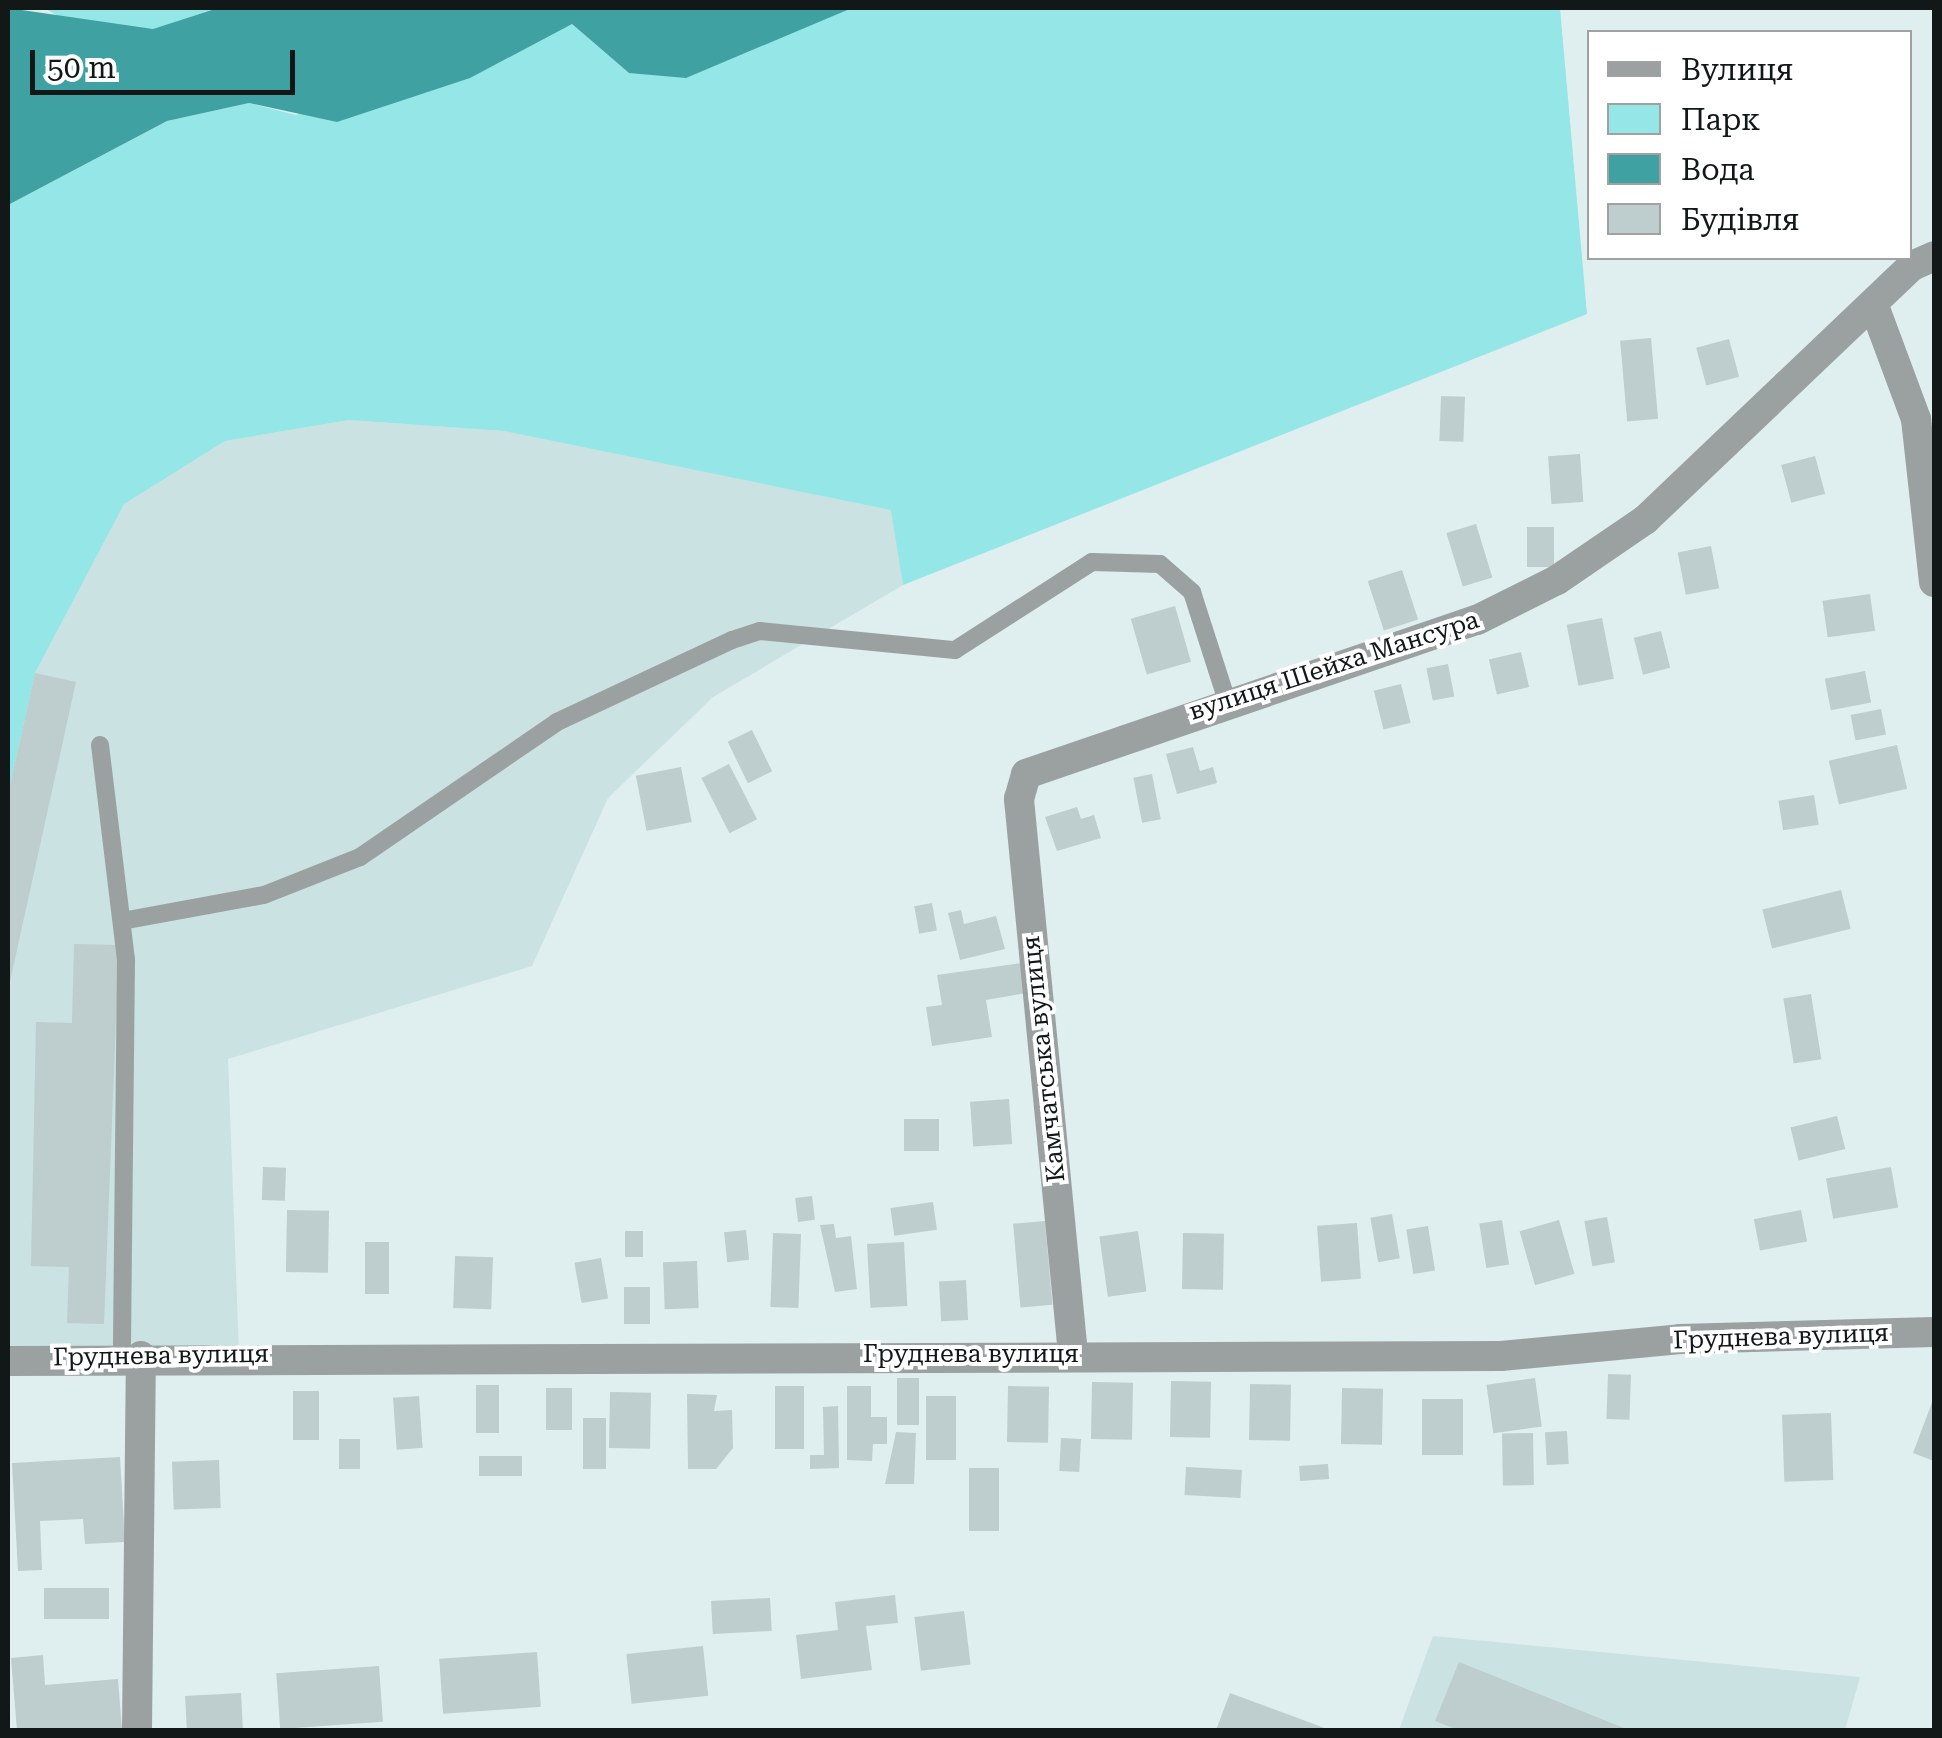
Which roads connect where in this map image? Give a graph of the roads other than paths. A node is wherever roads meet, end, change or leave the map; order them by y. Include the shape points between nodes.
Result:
1 (1934, 256) edge
2 (1874, 306) junction
3 (1934, 571) edge
4 (1934, 582) edge
5 (1227, 701) junction
6 (100, 745) dead end
7 (1032, 768) joint
8 (122, 921) junction
9 (1934, 1332) edge
10 (1073, 1354) junction
11 (132, 1356) junction
12 (8, 1360) edge
13 (137, 1730) edge

1 - 2 street, вулиця Шейха Мансура
2 - 3 street via 1916,419
2 - 5 street, вулиця Шейха Мансура via 1645,520 1557,580 1477,620
3 - 4 street
5 - 7 street, вулиця Шейха Мансура
5 - 8 lane via 1192,592 1160,564 1092,562 954,650 760,630 732,640 558,722 360,857 264,895
6 - 8 lane
7 - 10 street, Камчатська вулиця via 1019,800
8 - 11 lane
9 - 10 street, Груднева вулиця via 1680,1339 1501,1356
10 - 11 street, Груднева вулиця
11 - 12 street, Груднева вулиця
11 - 13 street

